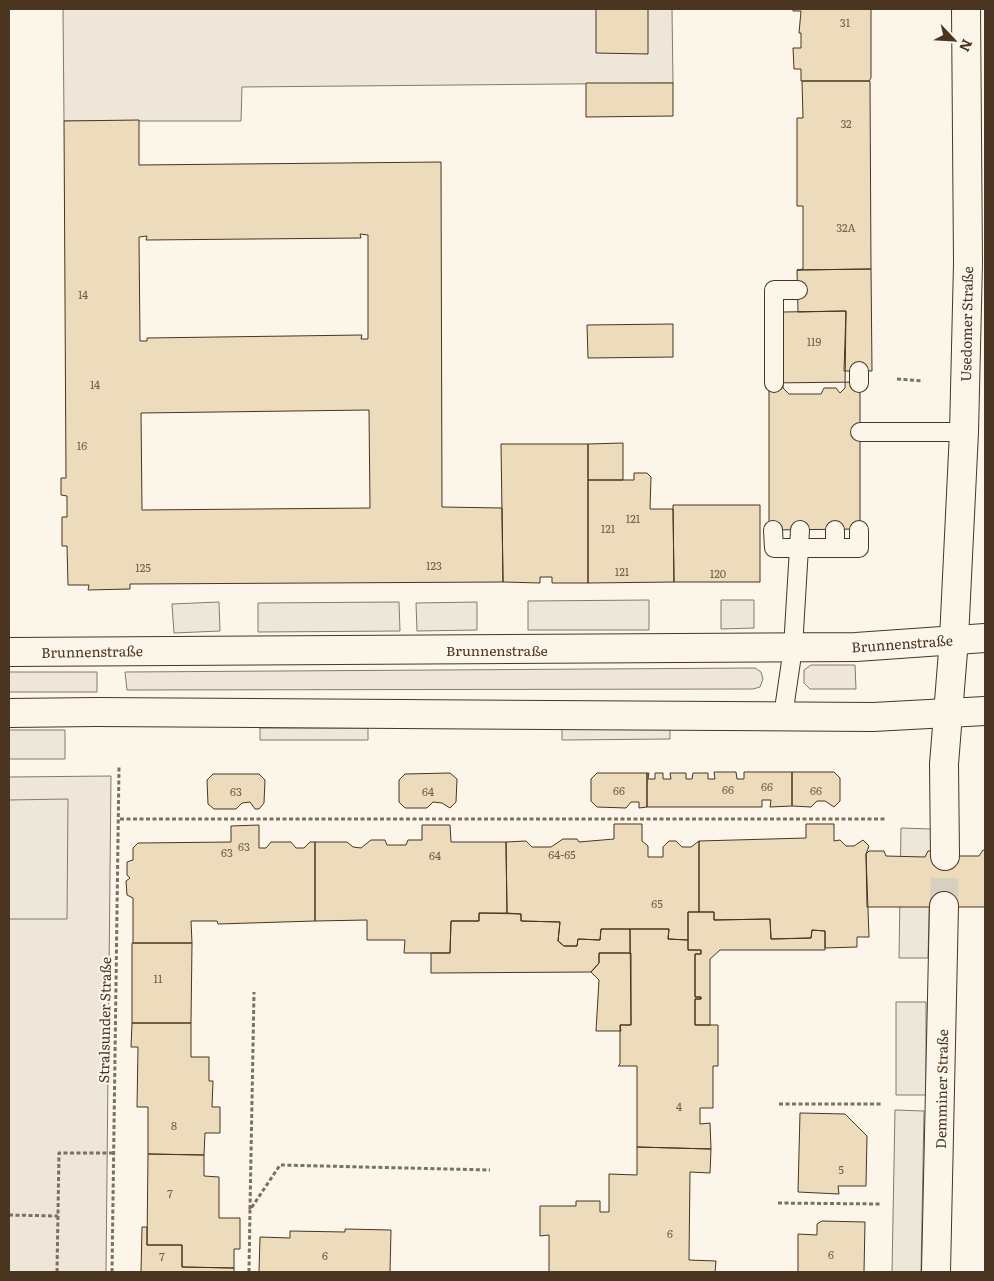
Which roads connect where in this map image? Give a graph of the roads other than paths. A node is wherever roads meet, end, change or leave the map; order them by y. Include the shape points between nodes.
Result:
1 (966, 9) edge
2 (798, 290) dead end
3 (774, 382) dead end
4 (860, 432) dead end
5 (964, 432) junction
6 (773, 530) dead end
7 (800, 530) dead end
8 (835, 530) dead end
9 (859, 530) dead end
10 (800, 548) junction
11 (835, 548) junction
12 (985, 638) edge
13 (954, 639) junction
14 (794, 648) junction
15 (9, 652) edge
16 (985, 712) edge
17 (9, 713) edge
18 (948, 713) junction
19 (783, 716) junction
20 (945, 856) tunnel mouth
21 (944, 906) tunnel mouth
22 (936, 1272) edge

1 - 5 main road, Usedomer Straße via 968,263
2 - 3 lane via 774,290
4 - 5 lane
5 - 13 main road, Usedomer Straße
6 - 10 lane via 774,548
7 - 10 lane
8 - 11 lane
9 - 11 lane via 859,548
10 - 11 lane
10 - 14 lane
12 - 13 main road, Brunnenstraße
13 - 14 main road, Brunnenstraße via 873,647
13 - 18 main road, Usedomer Straße
14 - 15 main road, Brunnenstraße
14 - 19 lane
16 - 18 main road
17 - 19 main road
18 - 19 main road via 873,717
18 - 20 main road via 944,764
21 - 22 main road, Demminer Straße

